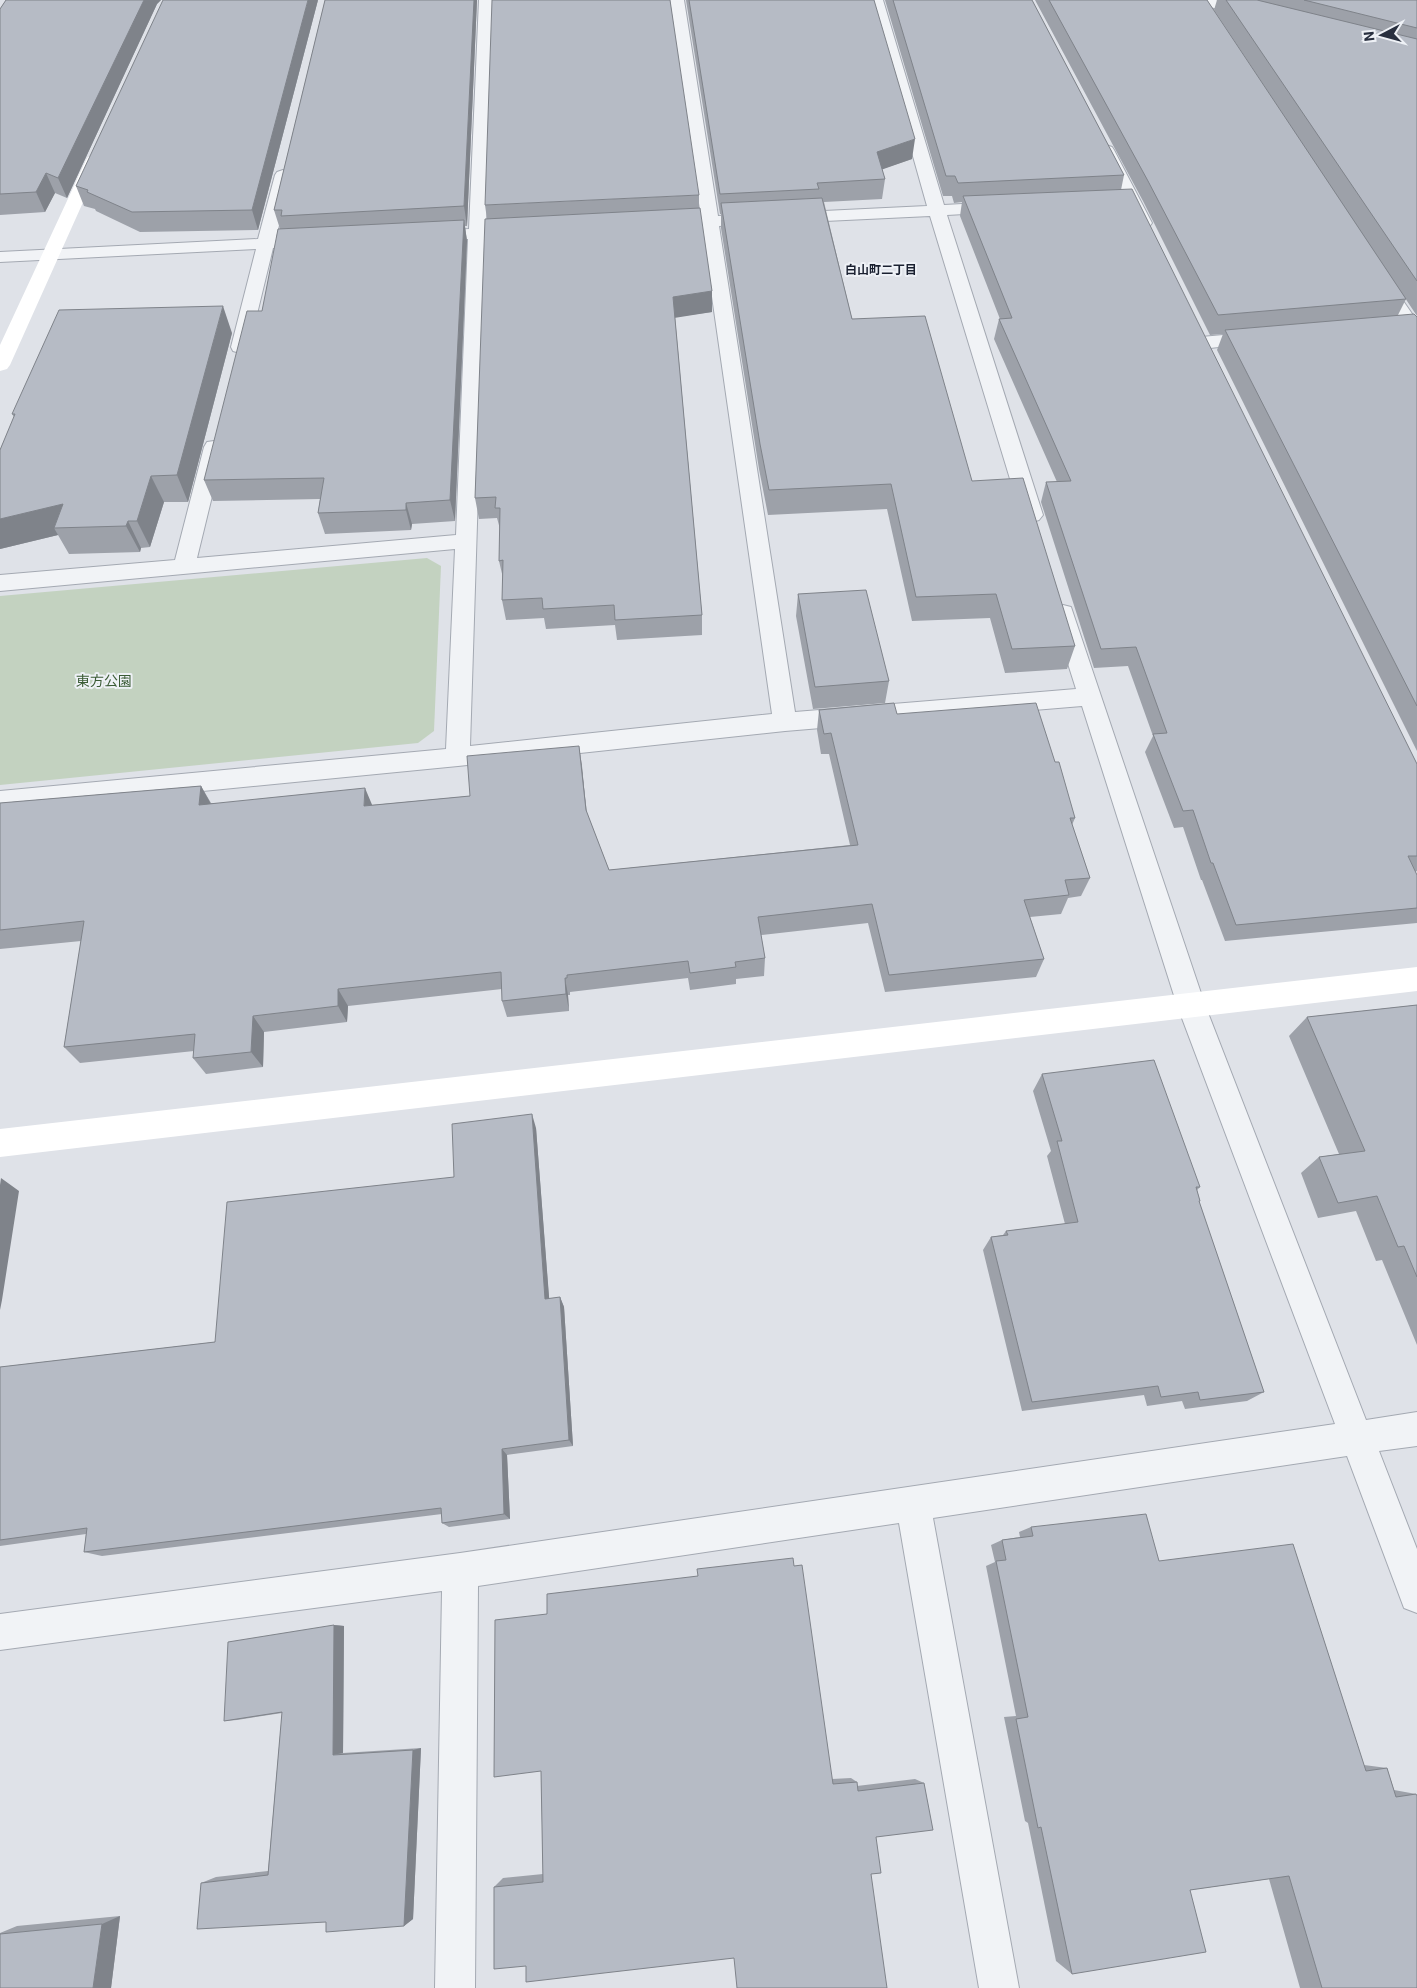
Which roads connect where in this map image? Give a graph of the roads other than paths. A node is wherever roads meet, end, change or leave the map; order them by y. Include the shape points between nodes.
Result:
1 (486, 0) edge
2 (677, 0) edge
3 (876, 0) edge
4 (1198, 0) edge
5 (1264, 16) edge
6 (1208, 17) edge
7 (1096, 132) edge
8 (100, 148) edge
9 (288, 156) edge
10 (1133, 202) junction
11 (1114, 203) edge
12 (1016, 206) edge
13 (937, 210) junction
14 (710, 221) junction
15 (652, 224) edge
16 (536, 230) edge
17 (477, 233) junction
18 (410, 236) edge
19 (1150, 237) edge
20 (333, 240) edge
21 (266, 243) junction
22 (50, 255) junction
23 (0, 257) edge
24 (1372, 267) edge
25 (1193, 325) edge
26 (1390, 327) edge
27 (1415, 329) edge
28 (1271, 337) edge
29 (1201, 343) junction
30 (1210, 360) edge
31 (0, 365) edge
32 (235, 367) edge
33 (218, 433) edge
34 (1039, 537) edge
35 (466, 541) junction
36 (184, 566) junction
37 (0, 583) edge
38 (1057, 594) edge
39 (1089, 696) junction
40 (785, 722) junction
41 (458, 757) junction
42 (0, 801) edge
43 (1417, 979) edge
44 (1191, 1005) junction
45 (0, 1143) edge
46 (1417, 1429) edge
47 (1357, 1438) junction
48 (913, 1504) junction
49 (460, 1571) junction
50 (1417, 1595) edge
51 (0, 1634) edge
52 (456, 1988) edge
53 (999, 1988) edge

1 - 17 street
2 - 14 street
3 - 13 street
4 - 5 street
4 - 6 street
7 - 10 street
8 - 22 street
9 - 21 street
10 - 11 street
10 - 19 street
12 - 13 street
13 - 14 street
13 - 34 street
14 - 15 street
14 - 40 street
16 - 17 street
17 - 18 street
17 - 35 street
20 - 21 street
21 - 22 street
21 - 32 street
22 - 23 street
22 - 31 street
24 - 27 street
25 - 29 street
26 - 27 street
28 - 29 street
29 - 30 street
33 - 36 street
35 - 36 street
35 - 41 street
36 - 37 street
38 - 39 street
39 - 40 street
39 - 44 street
40 - 41 street
41 - 42 street
43 - 44 street
44 - 45 street
44 - 47 street
46 - 47 street
47 - 48 street
47 - 50 street
48 - 49 street
48 - 53 street
49 - 51 street
49 - 52 street

